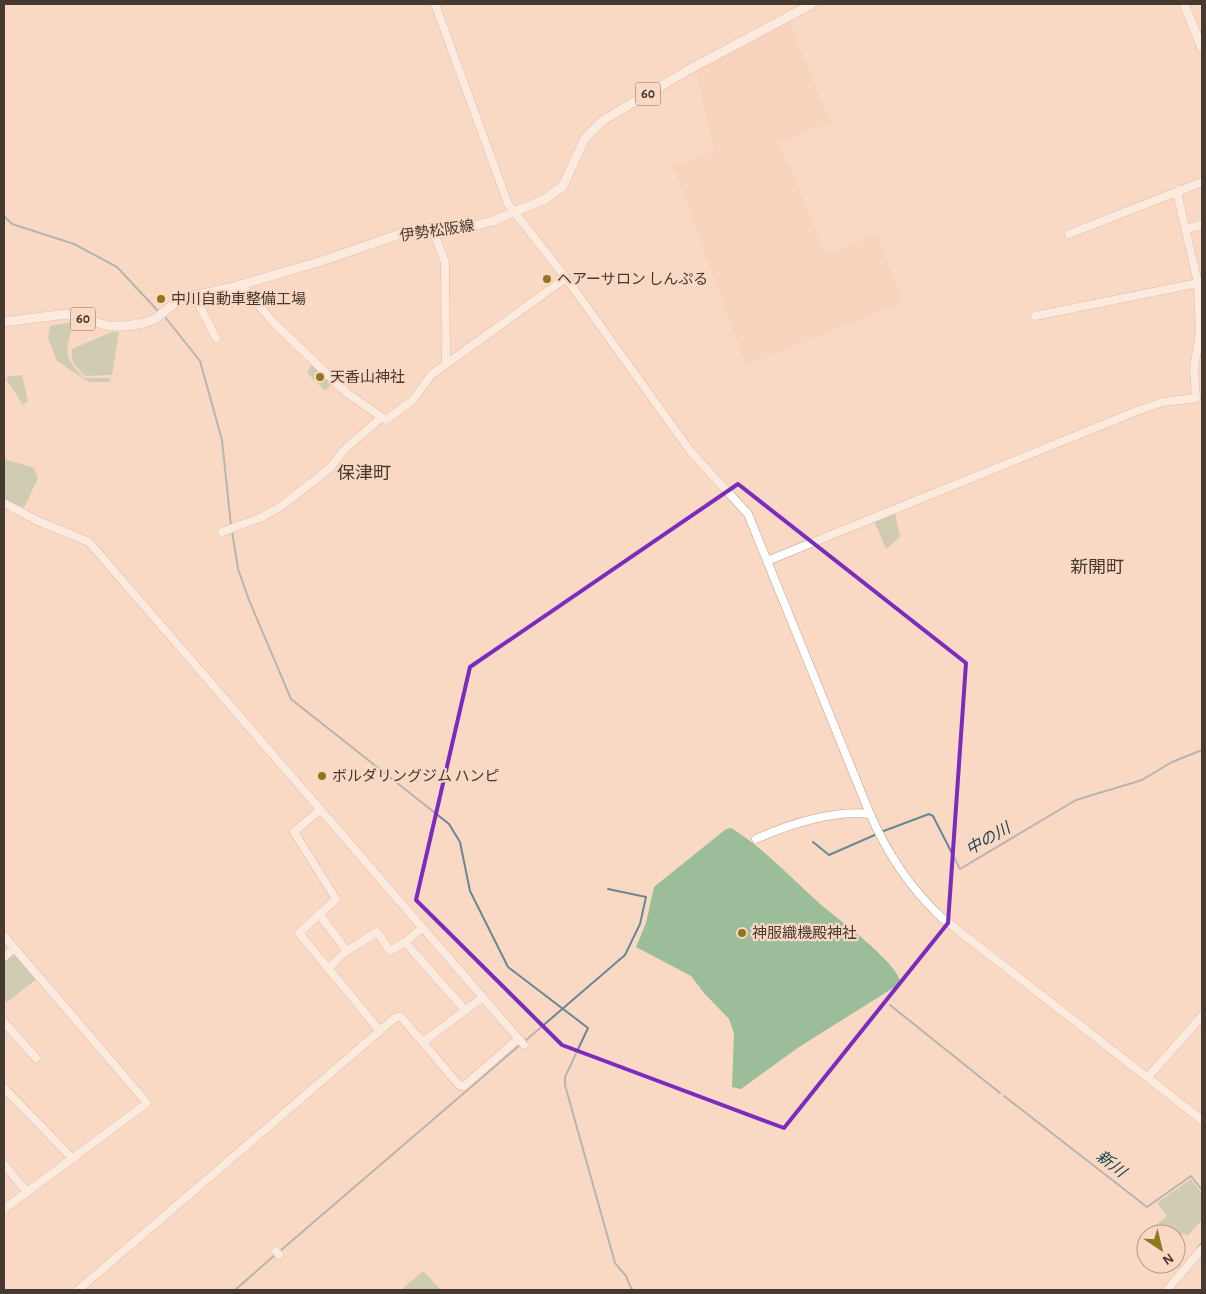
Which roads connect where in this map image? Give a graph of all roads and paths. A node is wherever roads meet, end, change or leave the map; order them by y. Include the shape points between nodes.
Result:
1 (435, 4) edge
2 (812, 4) edge
3 (1184, 4) edge
4 (1202, 48) edge
5 (1202, 182) edge
6 (1179, 190) junction
7 (513, 212) junction
8 (1202, 225) edge
9 (432, 228) junction
10 (1186, 229) junction
11 (1070, 234) dead end
12 (566, 278) junction
13 (1198, 283) junction
14 (241, 284) junction
15 (194, 295) junction
16 (1035, 316) dead end
17 (4, 322) edge
18 (216, 338) dead end
19 (446, 363) junction
20 (382, 417) junction
21 (4, 503) edge
22 (228, 530) dead end
23 (767, 561) junction
24 (320, 810) junction
25 (870, 814) junction
26 (756, 839) dead end
27 (319, 914) junction
28 (422, 928) junction
29 (4, 936) edge
30 (405, 942) junction
31 (14, 949) junction
32 (347, 951) junction
33 (4, 957) edge
34 (328, 969) junction
35 (482, 998) junction
36 (465, 1010) junction
37 (1202, 1016) edge
38 (4, 1022) edge
39 (380, 1031) junction
40 (423, 1042) junction
41 (36, 1058) dead end
42 (1148, 1077) junction
43 (4, 1088) edge
44 (1202, 1120) edge
45 (73, 1158) junction
46 (4, 1164) edge
47 (27, 1192) junction
48 (4, 1209) edge
49 (1202, 1249) edge
50 (78, 1290) edge
51 (1167, 1290) edge

1 - 7 street via 498,184
2 - 7 main road, 伊勢松阪線 / 60 via 690,69 602,121 585,138 563,186
3 - 4 main road
5 - 6 street
6 - 10 street
6 - 11 street
7 - 9 main road, 伊勢松阪線 / 60 via 466,228
7 - 12 street
8 - 10 street
9 - 14 main road, 伊勢松阪線 / 60 via 400,234
9 - 19 street via 445,262
10 - 13 street
12 - 19 street
12 - 23 street via 691,452 744,509
13 - 16 street
13 - 23 street via 1200,332 1194,368 1196,398 1163,402 1137,411
14 - 15 main road, 伊勢松阪線 / 60
14 - 20 street via 273,322 348,393
15 - 17 main road, 伊勢松阪線 / 60 via 180,300 150,321 126,326 109,326 66,314
15 - 18 street
19 - 20 street via 425,381 413,400 386,420
20 - 22 street via 345,449 329,469 277,509
21 - 24 street via 89,542
23 - 25 street
24 - 27 street via 294,832 336,898
24 - 28 street
25 - 26 street via 831,816 787,825
25 - 42 street via 878,834 904,875 941,917
27 - 32 street
27 - 34 street via 299,933
28 - 30 street
28 - 35 street
29 - 31 street
30 - 32 street via 390,951 377,932
30 - 36 street
31 - 33 street
31 - 45 street via 147,1103
32 - 34 street
34 - 39 street
35 - 36 street
35 - 40 street via 521,1042 464,1086 459,1085
36 - 40 street
37 - 42 street
38 - 41 street
39 - 40 street via 396,1017 401,1017
39 - 50 street
42 - 44 street
43 - 45 street
45 - 47 street
46 - 47 street
47 - 48 street
49 - 51 street

